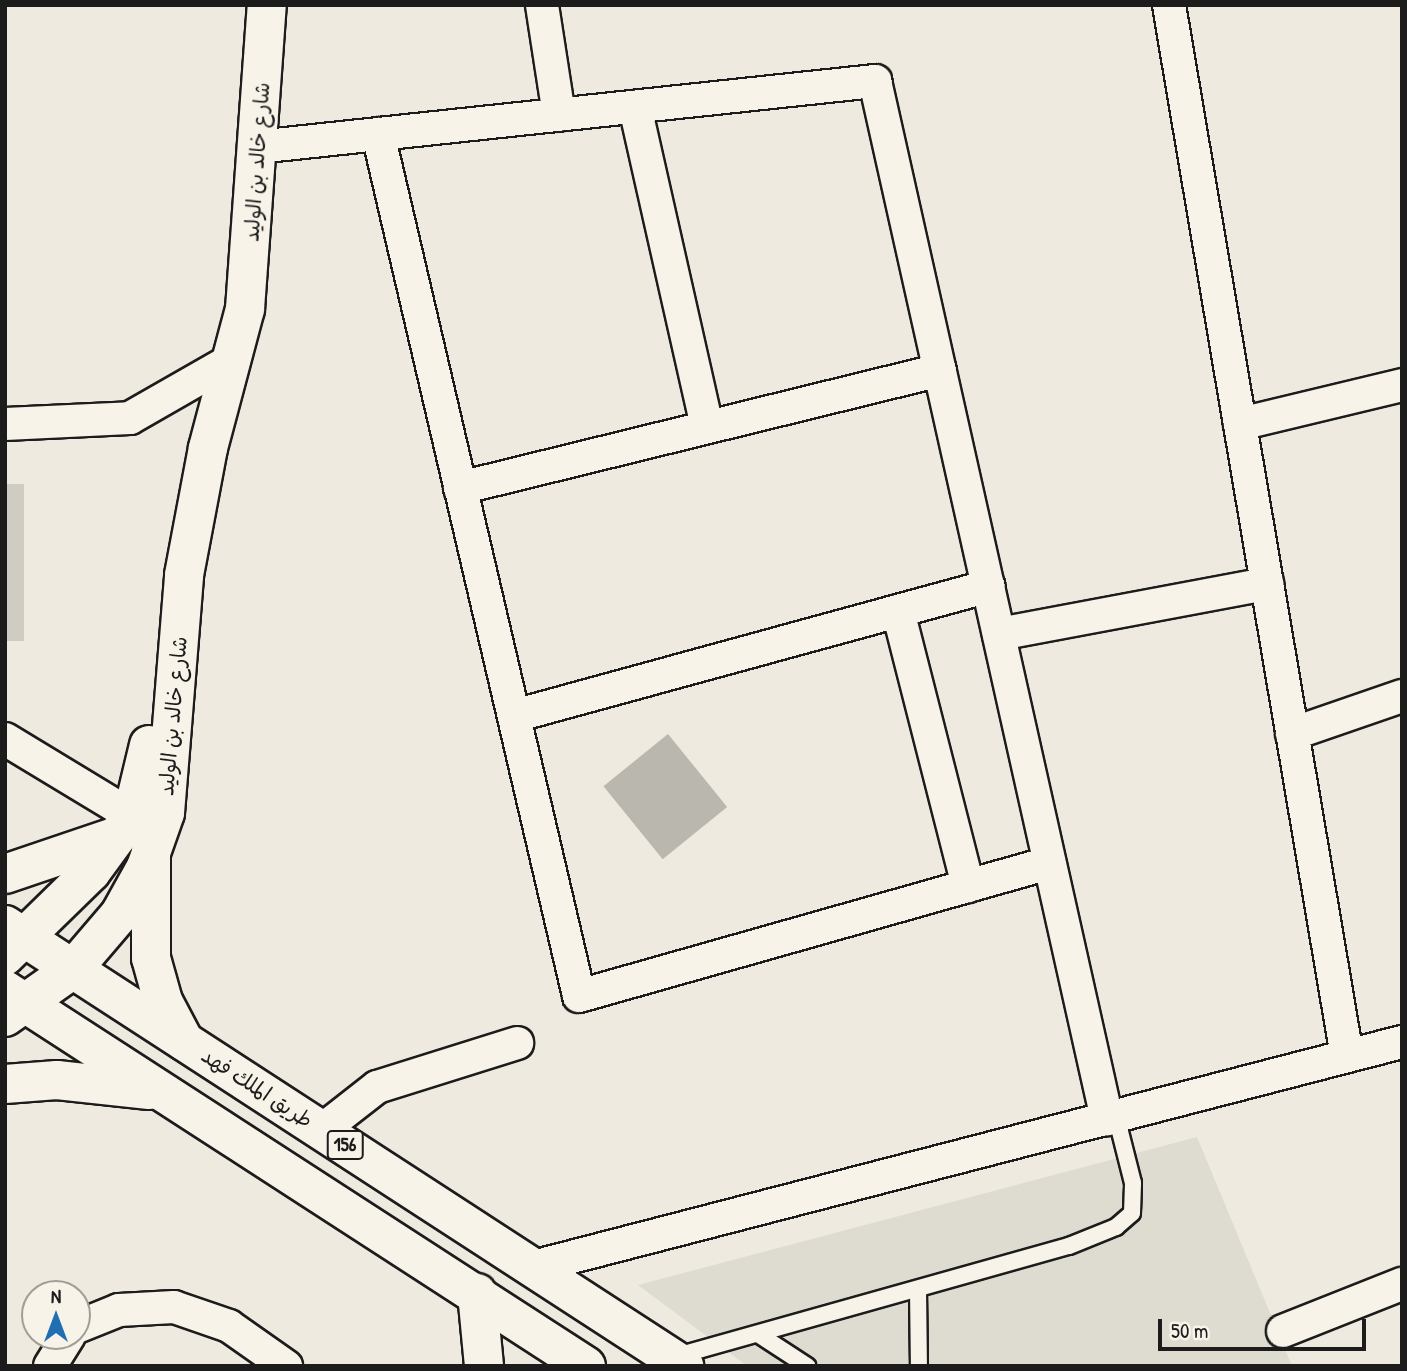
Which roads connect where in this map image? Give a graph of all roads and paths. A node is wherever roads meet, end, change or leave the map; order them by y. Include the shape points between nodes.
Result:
1 (267, 5) edge
2 (542, 5) edge
3 (1169, 5) edge
4 (635, 107) junction
5 (559, 115) junction
6 (377, 134) junction
7 (257, 147) junction
8 (233, 359) junction
9 (940, 370) junction
10 (1402, 385) edge
11 (5, 424) edge
12 (1240, 424) junction
13 (707, 427) junction
14 (460, 488) junction
15 (1267, 584) junction
16 (988, 586) junction
17 (898, 611) junction
18 (999, 634) junction
19 (1402, 696) edge
20 (514, 716) junction
21 (1292, 734) junction
22 (5, 739) edge
23 (133, 834) junction
24 (1050, 863) junction
25 (5, 874) edge
26 (968, 886) junction
27 (13, 941) edge
28 (73, 969) junction
29 (12, 1004) edge
30 (184, 1041) junction
31 (517, 1042) dead end
32 (1402, 1042) edge
33 (1347, 1056) junction
34 (5, 1084) edge
35 (163, 1091) junction
36 (1112, 1118) junction
37 (322, 1130) junction
38 (533, 1267) junction
39 (1402, 1284) edge
40 (918, 1289) junction
41 (477, 1293) junction
42 (91, 1321) edge
43 (1283, 1331) dead end
44 (758, 1334) junction
45 (60, 1350) edge
46 (678, 1362) edge
47 (50, 1366) edge
48 (286, 1366) edge
49 (484, 1366) edge
50 (586, 1366) edge
51 (807, 1366) edge
52 (919, 1366) edge

1 - 7 main road, شارع خالد بن الوليد
2 - 5 street
3 - 12 street
4 - 5 street
4 - 9 street via 875,82
4 - 13 street
5 - 6 street
6 - 7 street
6 - 14 street
7 - 8 main road, شارع خالد بن الوليد via 251,264
8 - 11 street via 130,418
8 - 23 main road, شارع خالد بن الوليد via 208,448 184,575 172,766
9 - 13 street
9 - 16 street
10 - 12 street
12 - 15 street
13 - 14 street
14 - 20 street
15 - 18 street
15 - 21 street
16 - 17 street
16 - 18 street
17 - 20 street
17 - 26 street
18 - 24 street
19 - 21 street
20 - 26 street via 579,996
21 - 33 street
22 - 23 street
23 - 25 main road
23 - 27 main road, شارع خالد بن الوليد
23 - 28 main road, شارع خالد بن الوليد via 120,914
23 - 30 main road via 151,958 163,1001
24 - 26 street
24 - 36 street
27 - 28 main road, طريق الملك فهد / 156
28 - 29 main road, شارع خالد بن الوليد
28 - 30 main road, طريق الملك فهد / 156
29 - 35 main road, 156
30 - 37 main road, طريق الملك فهد / 156
31 - 37 street via 377,1087
32 - 33 street
33 - 36 street
34 - 35 main road via 69,1080
35 - 41 main road, 156
36 - 38 street
36 - 40 lane via 1133,1182 1132,1213 1116,1227 1069,1246
37 - 38 main road, طريق الملك فهد / 156
38 - 46 main road, طريق الملك فهد / 156
39 - 43 street
40 - 44 lane
40 - 52 lane
41 - 49 main road
41 - 50 main road, 156
42 - 48 street via 119,1310 174,1307 229,1326
44 - 46 lane
44 - 51 lane
45 - 47 street

